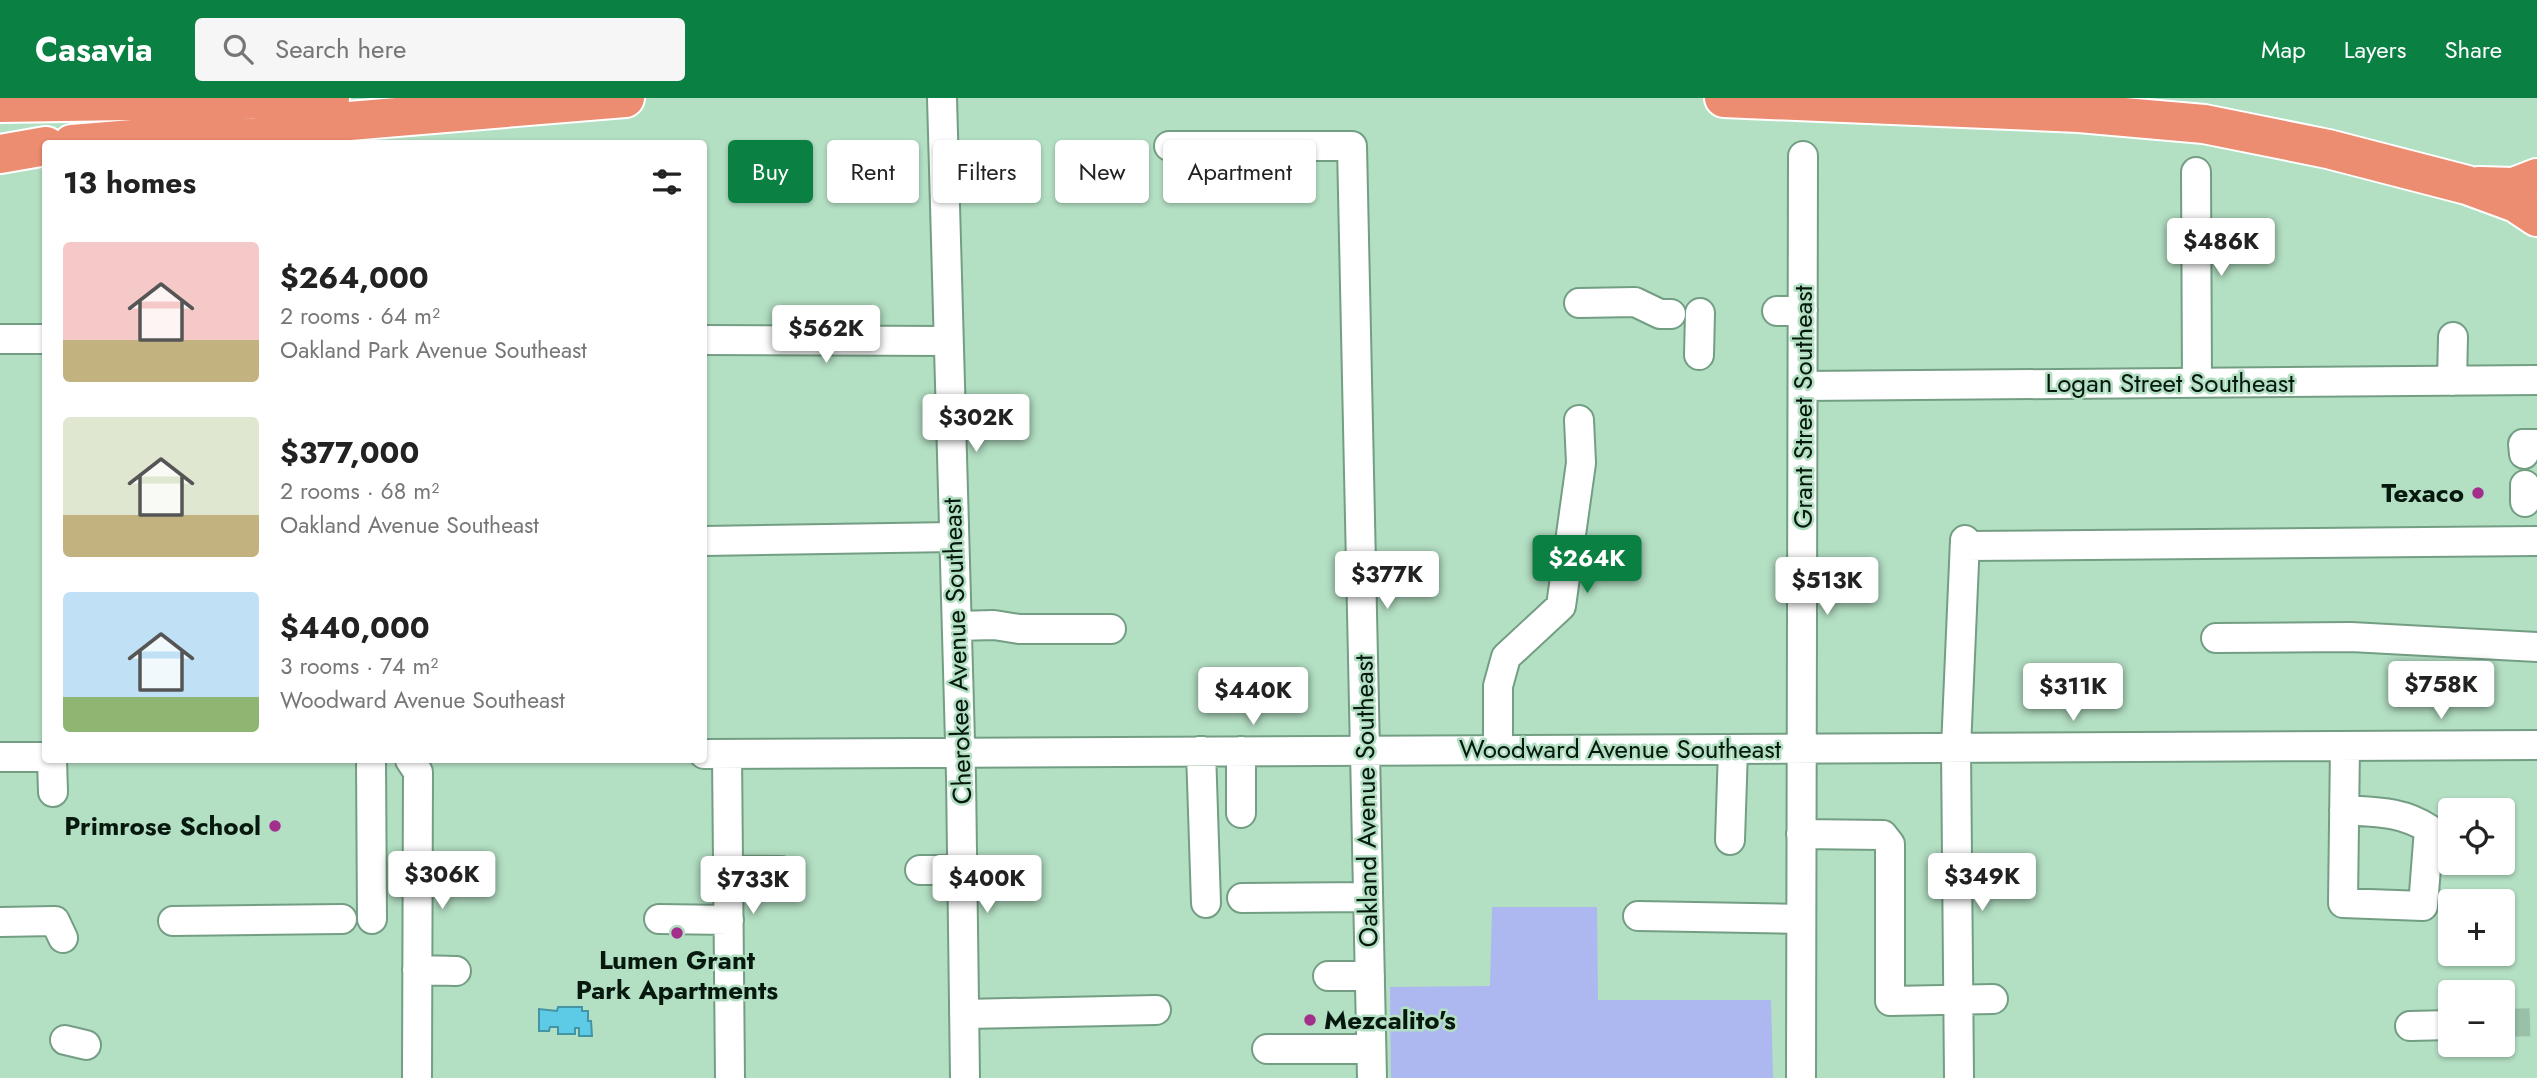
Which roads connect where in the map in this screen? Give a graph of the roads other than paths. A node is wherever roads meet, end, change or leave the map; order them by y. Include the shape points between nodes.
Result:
1 (339, 98) edge
2 (625, 98) edge
3 (942, 98) edge
4 (1724, 98) edge
5 (0, 103) edge
6 (120, 140) edge
7 (1316, 146) edge
8 (42, 147) edge
9 (0, 154) edge
10 (1795, 170) dead end
11 (2196, 172) dead end
12 (2537, 178) edge
13 (2467, 185) junction
14 (2537, 217) edge
15 (1579, 303) dead end
16 (1700, 313) dead end
17 (1671, 314) dead end
18 (2453, 337) dead end
19 (0, 339) edge
20 (42, 339) edge
21 (707, 340) edge
22 (948, 341) junction
23 (1699, 355) dead end
24 (2537, 380) edge
25 (2452, 381) junction
26 (2197, 383) junction
27 (1803, 386) junction
28 (1578, 420) dead end
29 (954, 537) junction
30 (707, 541) edge
31 (2537, 541) edge
32 (957, 626) junction
33 (1111, 629) dead end
34 (2216, 638) dead end
35 (2537, 647) edge
36 (2537, 745) edge
37 (2345, 746) junction
38 (1802, 748) junction
39 (1956, 748) junction
40 (1733, 749) junction
41 (1498, 750) junction
42 (1201, 751) junction
43 (1241, 751) junction
44 (1365, 751) junction
45 (961, 753) junction
46 (715, 754) edge
47 (0, 757) edge
48 (42, 757) edge
49 (52, 763) edge
50 (371, 763) edge
51 (412, 763) edge
52 (53, 792) dead end
53 (2344, 810) junction
54 (1241, 813) dead end
55 (1801, 834) junction
56 (1730, 841) dead end
57 (728, 870) junction
58 (920, 870) dead end
59 (962, 870) junction
60 (780, 871) dead end
61 (1368, 897) junction
62 (1242, 898) dead end
63 (1206, 903) dead end
64 (1638, 916) dead end
65 (342, 919) dead end
66 (372, 919) dead end
67 (659, 919) dead end
68 (1801, 919) junction
69 (729, 920) junction
70 (173, 921) dead end
71 (0, 922) edge
72 (59, 930) dead end
73 (417, 970) junction
74 (456, 971) dead end
75 (1328, 976) dead end
76 (1370, 976) junction
77 (1959, 999) junction
78 (1993, 999) dead end
79 (1156, 1010) dead end
80 (964, 1014) junction
81 (2438, 1025) edge
82 (2410, 1026) dead end
83 (1267, 1049) dead end
84 (1371, 1049) junction
85 (417, 1078) edge
86 (730, 1078) edge
87 (965, 1078) edge
88 (1372, 1078) edge
89 (1801, 1078) edge
90 (1959, 1078) edge

1 - 5 highway
2 - 6 highway
3 - 22 street, Cherokee Avenue Southeast
4 - 13 highway via 2079,113 2204,124 2328,149
7 - 44 street, Oakland Avenue Southeast via 1352,146
8 - 9 highway
10 - 27 street, Grant Street Southeast via 1790,310
11 - 26 street
12 - 13 highway via 2514,187
13 - 14 highway via 2516,203
15 - 17 street via 1634,302
16 - 23 street
18 - 25 street
19 - 20 street
21 - 22 street
22 - 29 street, Cherokee Avenue Southeast
24 - 25 street, Logan Street Southeast
25 - 26 street, Logan Street Southeast
26 - 27 street, Logan Street Southeast
27 - 38 street, Grant Street Southeast
28 - 41 street via 1581,463 1561,606 1506,657 1498,686
29 - 30 street
29 - 32 street, Cherokee Avenue Southeast
31 - 39 street via 1965,543
32 - 33 street
32 - 45 street, Cherokee Avenue Southeast
34 - 35 street via 2351,637
36 - 37 street, Woodward Avenue Southeast
37 - 39 street, Woodward Avenue Southeast
37 - 53 street
38 - 39 street, Woodward Avenue Southeast
38 - 40 street, Woodward Avenue Southeast
38 - 55 street, Grant Street Southeast
39 - 77 street
40 - 41 street, Woodward Avenue Southeast
40 - 56 street
41 - 44 street, Woodward Avenue Southeast
42 - 43 street, Woodward Avenue Southeast
42 - 45 street, Woodward Avenue Southeast
42 - 63 street
43 - 44 street, Woodward Avenue Southeast
43 - 54 street
44 - 61 street, Oakland Avenue Southeast
45 - 46 street, Woodward Avenue Southeast
45 - 59 street, Cherokee Avenue Southeast
46 - 57 street
47 - 48 street
49 - 52 street
50 - 66 street
51 - 73 street via 418,772
53 - 53 street via 2394,813 2429,829 2423,906 2343,902
55 - 68 street, Grant Street Southeast
55 - 77 street via 1882,835 1890,844 1889,1000
57 - 60 street
57 - 69 street
58 - 59 street
59 - 80 street, Cherokee Avenue Southeast
61 - 62 street
61 - 76 street, Oakland Avenue Southeast
64 - 68 street
65 - 70 street
67 - 69 street
68 - 89 street, Grant Street Southeast
69 - 86 street
71 - 72 street
73 - 74 street
73 - 85 street
75 - 76 street
76 - 84 street, Oakland Avenue Southeast
77 - 78 street
77 - 90 street
79 - 80 street
80 - 87 street, Cherokee Avenue Southeast
81 - 82 street
83 - 84 street
84 - 88 street, Oakland Avenue Southeast

